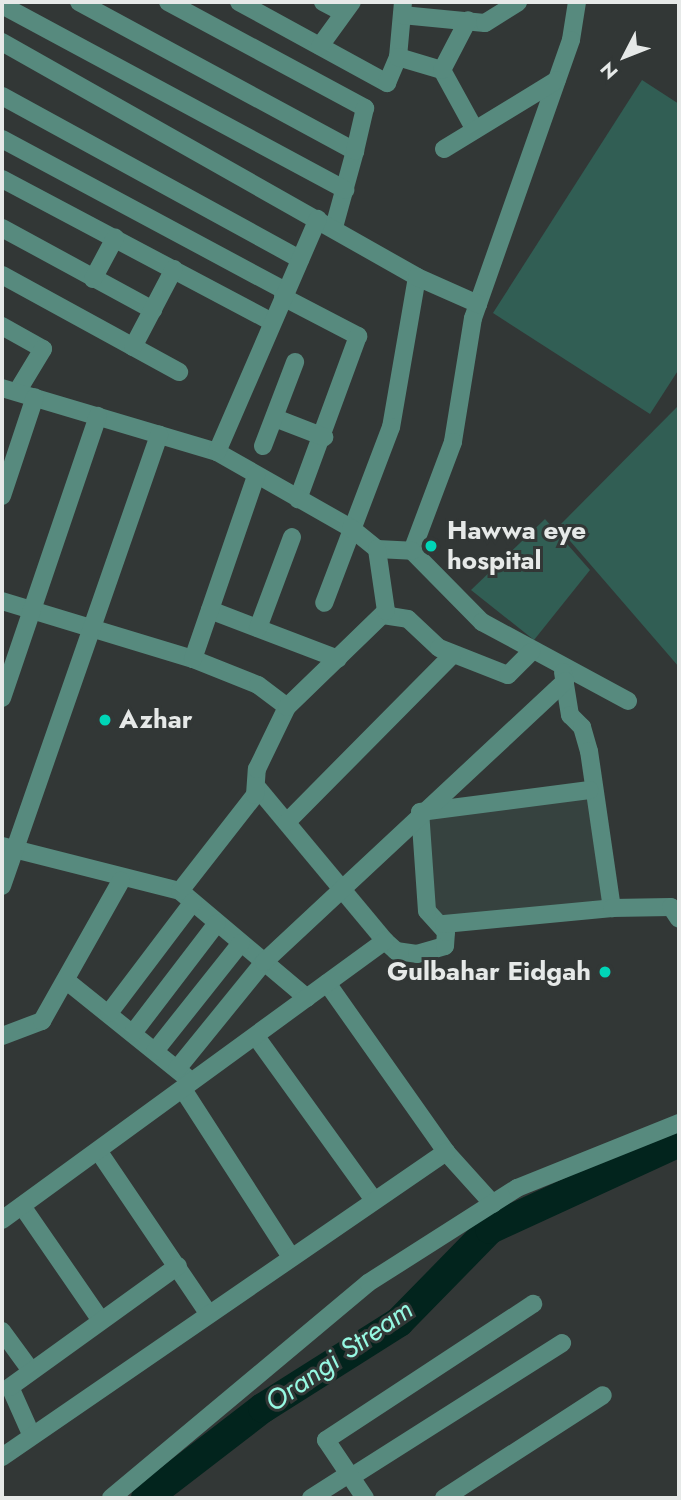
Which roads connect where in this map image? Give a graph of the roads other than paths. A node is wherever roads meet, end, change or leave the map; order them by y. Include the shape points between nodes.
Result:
1 (79, 2) edge
2 (168, 2) edge
3 (239, 2) edge
4 (323, 2) edge
5 (518, 2) edge
6 (577, 2) edge
7 (2, 5) edge
8 (347, 7) edge
9 (403, 8) edge
10 (468, 20) junction
11 (2, 42) edge
12 (320, 46) junction
13 (398, 57) junction
14 (442, 70) junction
15 (557, 80) junction
16 (2, 96) edge
17 (475, 130) junction
18 (2, 139) edge
19 (444, 149) dead end
20 (355, 151) junction
21 (2, 179) edge
22 (345, 190) junction
23 (326, 223) junction
24 (2, 228) edge
25 (115, 239) junction
26 (300, 259) junction
27 (174, 270) junction
28 (2, 275) edge
29 (417, 277) junction
30 (93, 279) junction
31 (284, 294) junction
32 (478, 304) junction
33 (153, 310) junction
34 (272, 321) junction
35 (2, 326) edge
36 (134, 347) junction
37 (295, 362) dead end
38 (179, 372) dead end
39 (9, 390) edge
40 (34, 397) junction
41 (98, 416) junction
42 (275, 418) junction
43 (159, 435) junction
44 (324, 437) junction
45 (263, 446) dead end
46 (217, 452) junction
47 (256, 477) junction
48 (2, 496) edge
49 (298, 499) junction
50 (356, 532) junction
51 (292, 537) dead end
52 (377, 550) junction
53 (412, 551) junction
54 (2, 601) edge
55 (324, 603) dead end
56 (31, 610) junction
57 (210, 610) junction
58 (383, 615) junction
59 (93, 627) junction
60 (258, 628) junction
61 (531, 652) junction
62 (452, 654) junction
63 (193, 659) junction
64 (338, 659) junction
65 (564, 675) junction
66 (2, 698) edge
67 (628, 701) dead end
68 (287, 707) junction
69 (256, 786) junction
70 (590, 790) junction
71 (420, 812) junction
72 (287, 822) junction
73 (9, 848) edge
74 (121, 881) junction
75 (2, 886) edge
76 (345, 888) junction
77 (186, 896) junction
78 (612, 908) junction
79 (679, 919) edge
80 (217, 923) junction
81 (444, 924) junction
82 (385, 941) junction
83 (241, 943) junction
84 (264, 962) junction
85 (68, 982) junction
86 (327, 983) junction
87 (307, 998) junction
88 (108, 1013) junction
89 (133, 1033) junction
90 (2, 1035) edge
91 (257, 1038) junction
92 (155, 1051) junction
93 (177, 1069) junction
94 (189, 1087) junction
95 (679, 1123) edge
96 (99, 1152) junction
97 (446, 1152) junction
98 (374, 1200) junction
99 (492, 1204) junction
100 (22, 1206) junction
101 (2, 1220) edge
102 (291, 1257) junction
103 (178, 1266) junction
104 (533, 1304) dead end
105 (208, 1313) junction
106 (100, 1320) junction
107 (2, 1331) edge
108 (562, 1343) dead end
109 (29, 1368) junction
110 (603, 1395) dead end
111 (31, 1434) junction
112 (2, 1457) edge
113 (350, 1476) junction
114 (111, 1498) edge
115 (311, 1498) edge
116 (365, 1498) edge
117 (444, 1498) edge

1 - 20 street
2 - 20 street via 365,108
3 - 12 street
4 - 8 street
5 - 10 street via 485,23
6 - 15 street
7 - 22 street
8 - 12 street
9 - 10 street
9 - 13 street
10 - 14 street
11 - 23 street
12 - 13 street via 387,83
13 - 14 street
14 - 17 street
15 - 17 street
15 - 32 street
16 - 26 street
17 - 19 street
18 - 31 street
20 - 22 street
21 - 25 street
22 - 23 street
23 - 26 street
23 - 29 street
24 - 30 street
25 - 27 street
25 - 30 street
26 - 31 street
27 - 33 street
27 - 34 street
28 - 36 street
29 - 32 street
29 - 50 street via 391,428
30 - 33 street
31 - 34 street
31 - 44 street via 358,336
32 - 53 street via 453,442
33 - 36 street
34 - 46 street
35 - 39 street via 43,349
36 - 38 street
37 - 42 street
39 - 40 street
40 - 41 street
40 - 48 street
41 - 43 street
41 - 56 street
42 - 44 street
42 - 45 street
43 - 46 street
43 - 59 street
44 - 49 street
46 - 47 street
47 - 49 street
47 - 57 street
49 - 50 street
50 - 52 street
50 - 55 street
51 - 60 street
52 - 53 street
52 - 58 street
53 - 61 street via 482,622
54 - 56 street
56 - 59 street
56 - 66 street
57 - 60 street
57 - 63 street
58 - 62 street via 408,619
58 - 64 street
59 - 63 street
59 - 73 street
60 - 64 street
61 - 62 street via 508,675
61 - 65 street
62 - 72 street
63 - 68 street via 258,685
64 - 68 street
65 - 67 street
65 - 70 street via 570,715 582,727 589,751
65 - 71 street
68 - 69 street via 257,769
69 - 72 street
69 - 77 street
70 - 71 street
70 - 78 street
71 - 76 street
71 - 81 street via 427,911
72 - 76 street
73 - 74 street
73 - 75 street
74 - 77 street
74 - 85 street
76 - 82 street
76 - 84 street
77 - 80 street
77 - 88 street
78 - 79 street via 671,907
78 - 81 street
80 - 83 street
80 - 89 street
81 - 82 street via 445,946 428,954 396,951
82 - 86 street
83 - 84 street
83 - 92 street
84 - 87 street
84 - 93 street
85 - 88 street
85 - 90 street via 42,1021
86 - 87 street
86 - 97 street
87 - 91 street
88 - 89 street
89 - 92 street
91 - 94 street
91 - 98 street
92 - 93 street
93 - 94 street
94 - 96 street
94 - 102 street
95 - 99 street via 549,1173
96 - 100 street
96 - 103 street
97 - 98 street
97 - 99 street
98 - 102 street
99 - 114 street via 368,1283
100 - 101 street
100 - 106 street
102 - 105 street
103 - 105 street
103 - 106 street
104 - 113 street via 326,1440
105 - 111 street
106 - 109 street
107 - 109 street
108 - 113 street
109 - 111 street via 10,1387
110 - 117 street
111 - 112 street
113 - 115 street
113 - 116 street

